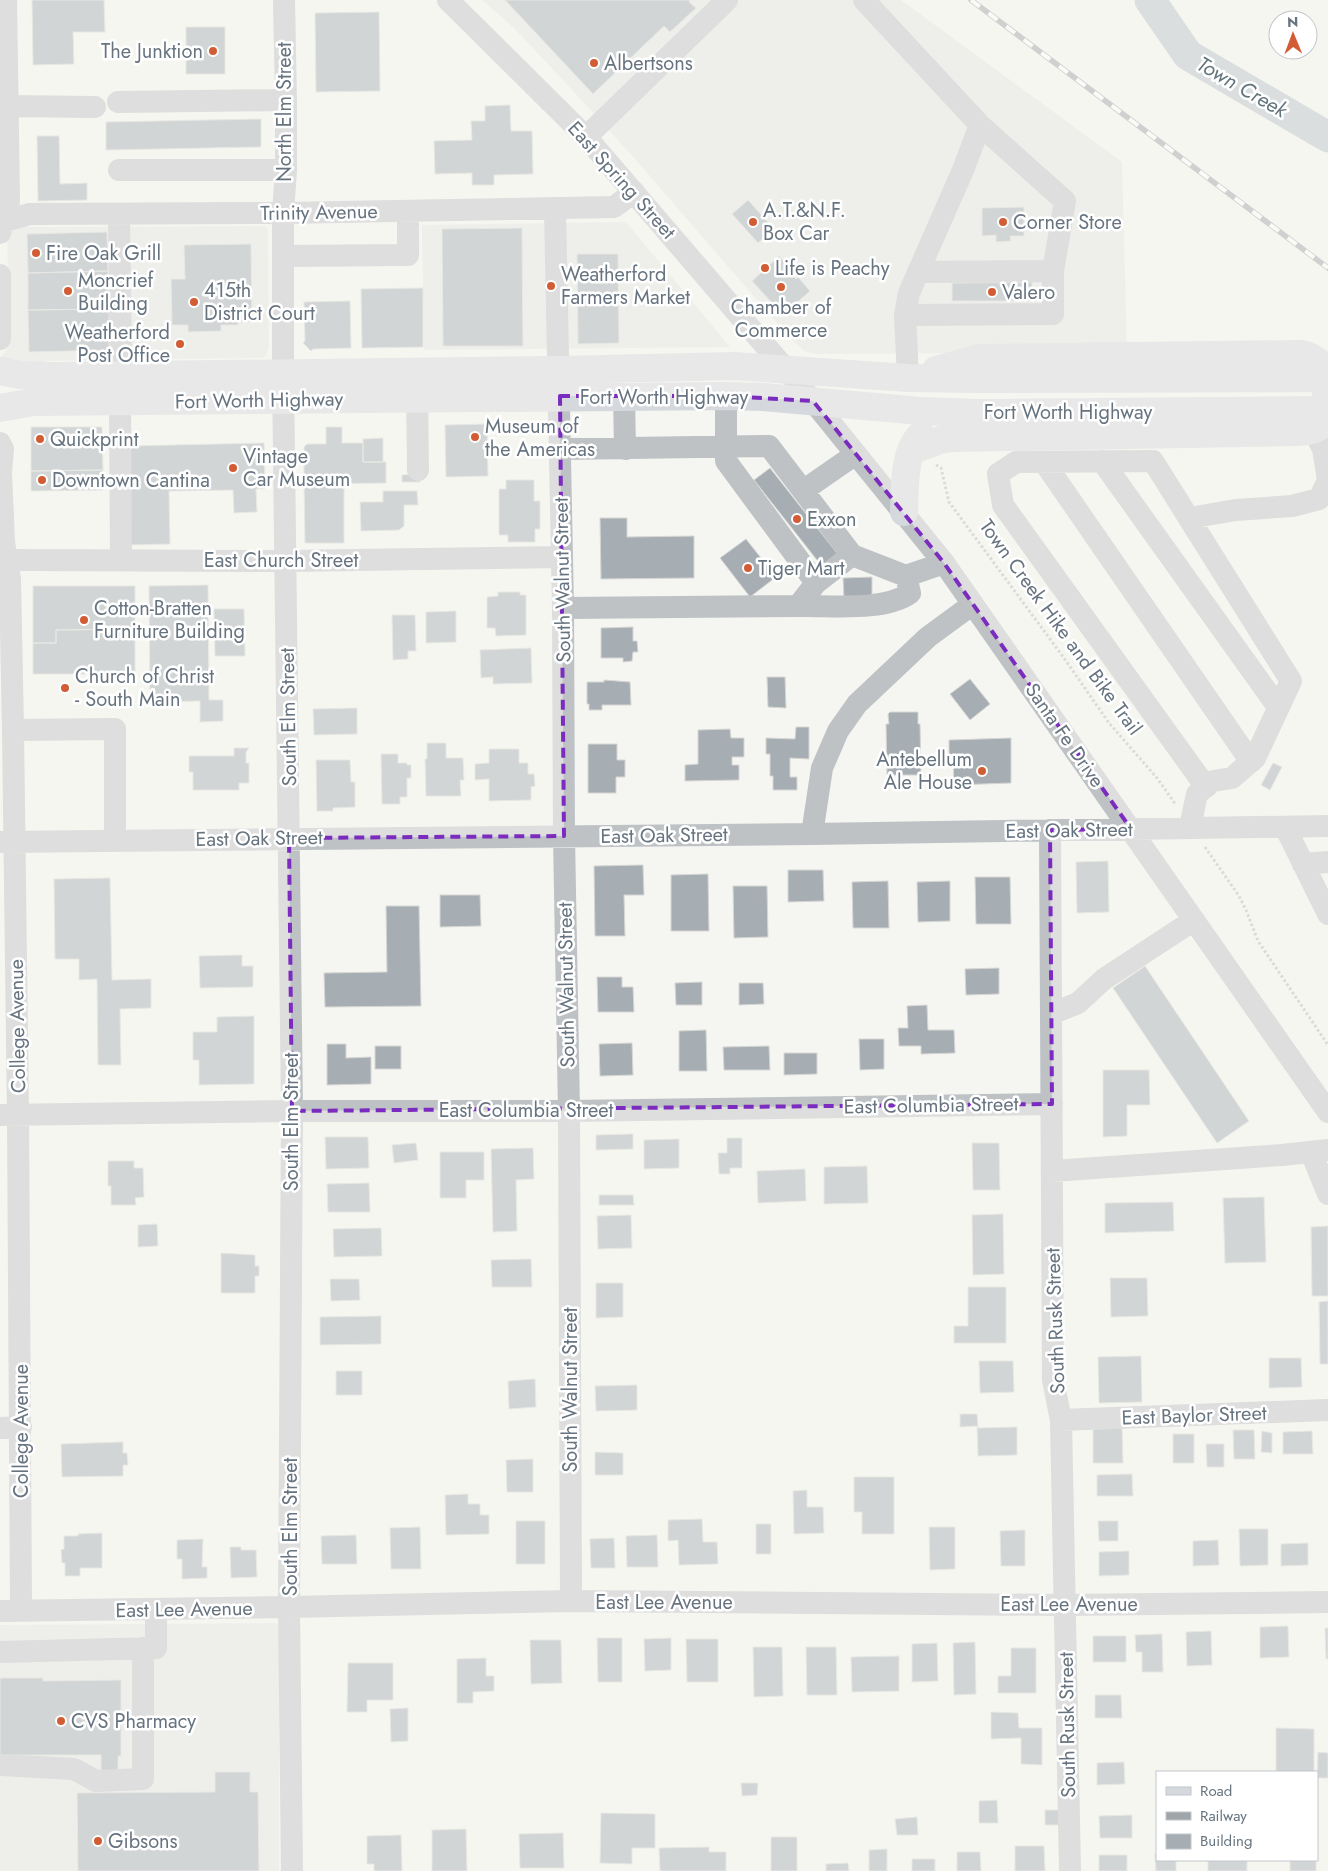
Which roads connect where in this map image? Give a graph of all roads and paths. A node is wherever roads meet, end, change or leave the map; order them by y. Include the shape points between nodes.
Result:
1 (6, 0) edge
2 (284, 0) edge
3 (448, 0) edge
4 (727, 0) edge
5 (864, 0) edge
6 (286, 100) junction
7 (118, 102) dead end
8 (7, 106) junction
9 (96, 107) dead end
10 (980, 125) junction
11 (586, 137) junction
12 (119, 170) dead end
13 (286, 170) junction
14 (634, 192) junction
15 (555, 209) junction
16 (408, 211) junction
17 (283, 213) junction
18 (119, 214) junction
19 (1, 226) edge
20 (283, 256) junction
21 (1053, 271) junction
22 (918, 272) junction
23 (0, 275) edge
24 (905, 315) junction
25 (0, 339) edge
26 (786, 370) junction
27 (0, 371) edge
28 (908, 378) junction
29 (1328, 378) edge
30 (560, 383) junction
31 (417, 385) junction
32 (283, 386) junction
33 (120, 388) junction
34 (726, 396) junction
35 (624, 397) junction
36 (813, 401) junction
37 (0, 408) edge
38 (977, 413) junction
39 (1321, 420) edge
40 (0, 443) edge
41 (726, 447) junction
42 (561, 449) junction
43 (625, 449) junction
44 (856, 454) junction
45 (922, 457) junction
46 (1102, 461) junction
47 (1044, 462) junction
48 (418, 470) dead end
49 (804, 490) junction
50 (904, 512) junction
51 (1190, 518) junction
52 (852, 555) junction
53 (562, 557) junction
54 (3, 559) edge
55 (121, 559) junction
56 (286, 561) junction
57 (944, 562) junction
58 (906, 576) junction
59 (816, 583) junction
60 (973, 604) junction
61 (798, 606) junction
62 (563, 608) junction
63 (1278, 707) junction
64 (9, 719) edge
65 (1251, 762) junction
66 (1206, 787) junction
67 (1285, 826) junction
68 (1328, 826) edge
69 (1191, 827) junction
70 (1132, 829) junction
71 (1050, 830) junction
72 (812, 834) junction
73 (564, 836) junction
74 (289, 838) junction
75 (116, 840) junction
76 (8, 842) edge
77 (1328, 862) edge
78 (1303, 864) junction
79 (1328, 914) edge
80 (1194, 920) junction
81 (1051, 1014) junction
82 (1328, 1045) edge
83 (1052, 1104) junction
84 (292, 1111) junction
85 (569, 1111) junction
86 (1328, 1112) edge
87 (9, 1115) edge
88 (1320, 1151) edge
89 (1052, 1171) junction
90 (1328, 1194) edge
91 (1328, 1410) edge
92 (1061, 1420) junction
93 (10, 1428) edge
94 (571, 1601) junction
95 (1328, 1602) edge
96 (1064, 1605) junction
97 (289, 1608) junction
98 (156, 1610) junction
99 (10, 1611) edge
100 (142, 1648) junction
101 (0, 1652) edge
102 (0, 1765) edge
103 (292, 1871) edge
104 (1070, 1871) edge

1 - 8 street
2 - 6 street, North Elm Street
3 - 11 street, East Spring Street
4 - 11 street
5 - 10 street
6 - 7 street
6 - 13 street, North Elm Street
8 - 9 street
8 - 19 street via 9,201
10 - 21 street via 1065,201
10 - 22 street
11 - 14 street, East Spring Street
12 - 13 street
13 - 17 street, North Elm Street
14 - 15 street, Trinity Avenue via 614,207
14 - 26 street, East Spring Street
15 - 16 street, Trinity Avenue
15 - 30 street, South Walnut Street
16 - 17 street, Trinity Avenue
16 - 20 street via 408,255
17 - 18 street, Trinity Avenue
17 - 20 street, North Elm Street
18 - 19 street, Trinity Avenue via 30,214
18 - 33 street
20 - 32 street, North Elm Street
21 - 22 street
21 - 24 street via 1053,314
22 - 24 street via 909,293
23 - 25 street
24 - 28 street
26 - 28 main road, Fort Worth Highway
26 - 30 main road, Fort Worth Highway via 734,366
26 - 36 street, Santa Fe Drive
27 - 33 main road, Fort Worth Highway
28 - 29 main road, Fort Worth Highway
28 - 39 main road via 979,358 1302,354 1314,357 1326,376 1326,413 1323,423
30 - 31 main road, Fort Worth Highway
30 - 35 main road, Fort Worth Highway
30 - 42 street, South Walnut Street
31 - 32 main road, Fort Worth Highway
31 - 48 street
32 - 33 main road, Fort Worth Highway
32 - 56 street, South Elm Street
33 - 37 main road, Fort Worth Highway
33 - 55 street
34 - 35 main road, Fort Worth Highway
34 - 36 main road, Fort Worth Highway
34 - 41 street
35 - 43 street
36 - 38 main road, Fort Worth Highway
36 - 44 street, Santa Fe Drive
38 - 39 main road, Fort Worth Highway via 1288,411
38 - 45 main road via 926,431 916,440
39 - 45 main road via 1298,432 952,438 940,440
39 - 51 street via 1328,480 1319,499 1292,506 1236,510
40 - 54 street, College Avenue
41 - 43 street
41 - 49 street via 769,446
41 - 59 street via 726,461
42 - 43 street
42 - 53 street, South Walnut Street
44 - 49 street
44 - 50 street, Santa Fe Drive
45 - 50 main road via 906,470
45 - 69 path, Town Creek Hike and Bike Trail via 940,468 949,502 1109,723 1158,778
46 - 47 street
46 - 51 street via 1153,461
46 - 63 street
47 - 65 street
47 - 66 street via 1016,462 998,474 1003,505
49 - 52 street
50 - 57 street, Santa Fe Drive
51 - 63 street via 1291,681
52 - 58 street
52 - 59 street
53 - 56 street, East Church Street
53 - 62 street, South Walnut Street
54 - 55 street, East Church Street
54 - 64 street, College Avenue via 10,578
55 - 56 street, East Church Street
56 - 74 street, South Elm Street
57 - 58 street
57 - 60 street, Santa Fe Drive
58 - 61 street via 910,593 901,600 870,605
59 - 61 street
60 - 70 street, Santa Fe Drive
60 - 72 street via 928,637 856,704 838,731 822,768
61 - 62 street
62 - 73 street, South Walnut Street
63 - 65 street
64 - 75 street via 114,729
64 - 76 street, College Avenue
65 - 66 street via 1232,778
66 - 69 street via 1197,794
67 - 68 street, East Oak Street
67 - 69 street, East Oak Street
67 - 78 street
69 - 70 street, East Oak Street
69 - 82 path, Town Creek Hike and Bike Trail via 1239,896 1258,941
70 - 71 street, East Oak Street
70 - 80 street, Santa Fe Drive
71 - 72 street, East Oak Street
71 - 81 street, South Rusk Street
72 - 73 street, East Oak Street
73 - 74 street, East Oak Street
73 - 85 street, South Walnut Street
74 - 75 street, East Oak Street
74 - 84 street, South Elm Street
75 - 76 street, East Oak Street
76 - 87 street, College Avenue
77 - 78 street
78 - 79 street
80 - 81 street via 1104,979 1078,1003
80 - 86 street, Santa Fe Drive
81 - 83 street, South Rusk Street
83 - 85 street, East Columbia Street
83 - 89 street, South Rusk Street
84 - 85 street, East Columbia Street
84 - 87 street, East Columbia Street
84 - 97 street, South Elm Street
85 - 94 street, South Walnut Street
87 - 93 street, College Avenue
88 - 89 street
88 - 90 street
89 - 92 street, South Rusk Street via 1053,1380
91 - 92 street, East Baylor Street
92 - 96 street, South Rusk Street
93 - 99 street, College Avenue
94 - 96 street, East Lee Avenue
94 - 97 street, East Lee Avenue
95 - 96 street, East Lee Avenue
96 - 104 street, South Rusk Street
97 - 98 street, East Lee Avenue
97 - 103 street, South Elm Street
98 - 99 street, East Lee Avenue
98 - 100 street via 156,1648
100 - 101 street
100 - 102 street via 143,1779 96,1781 74,1769

